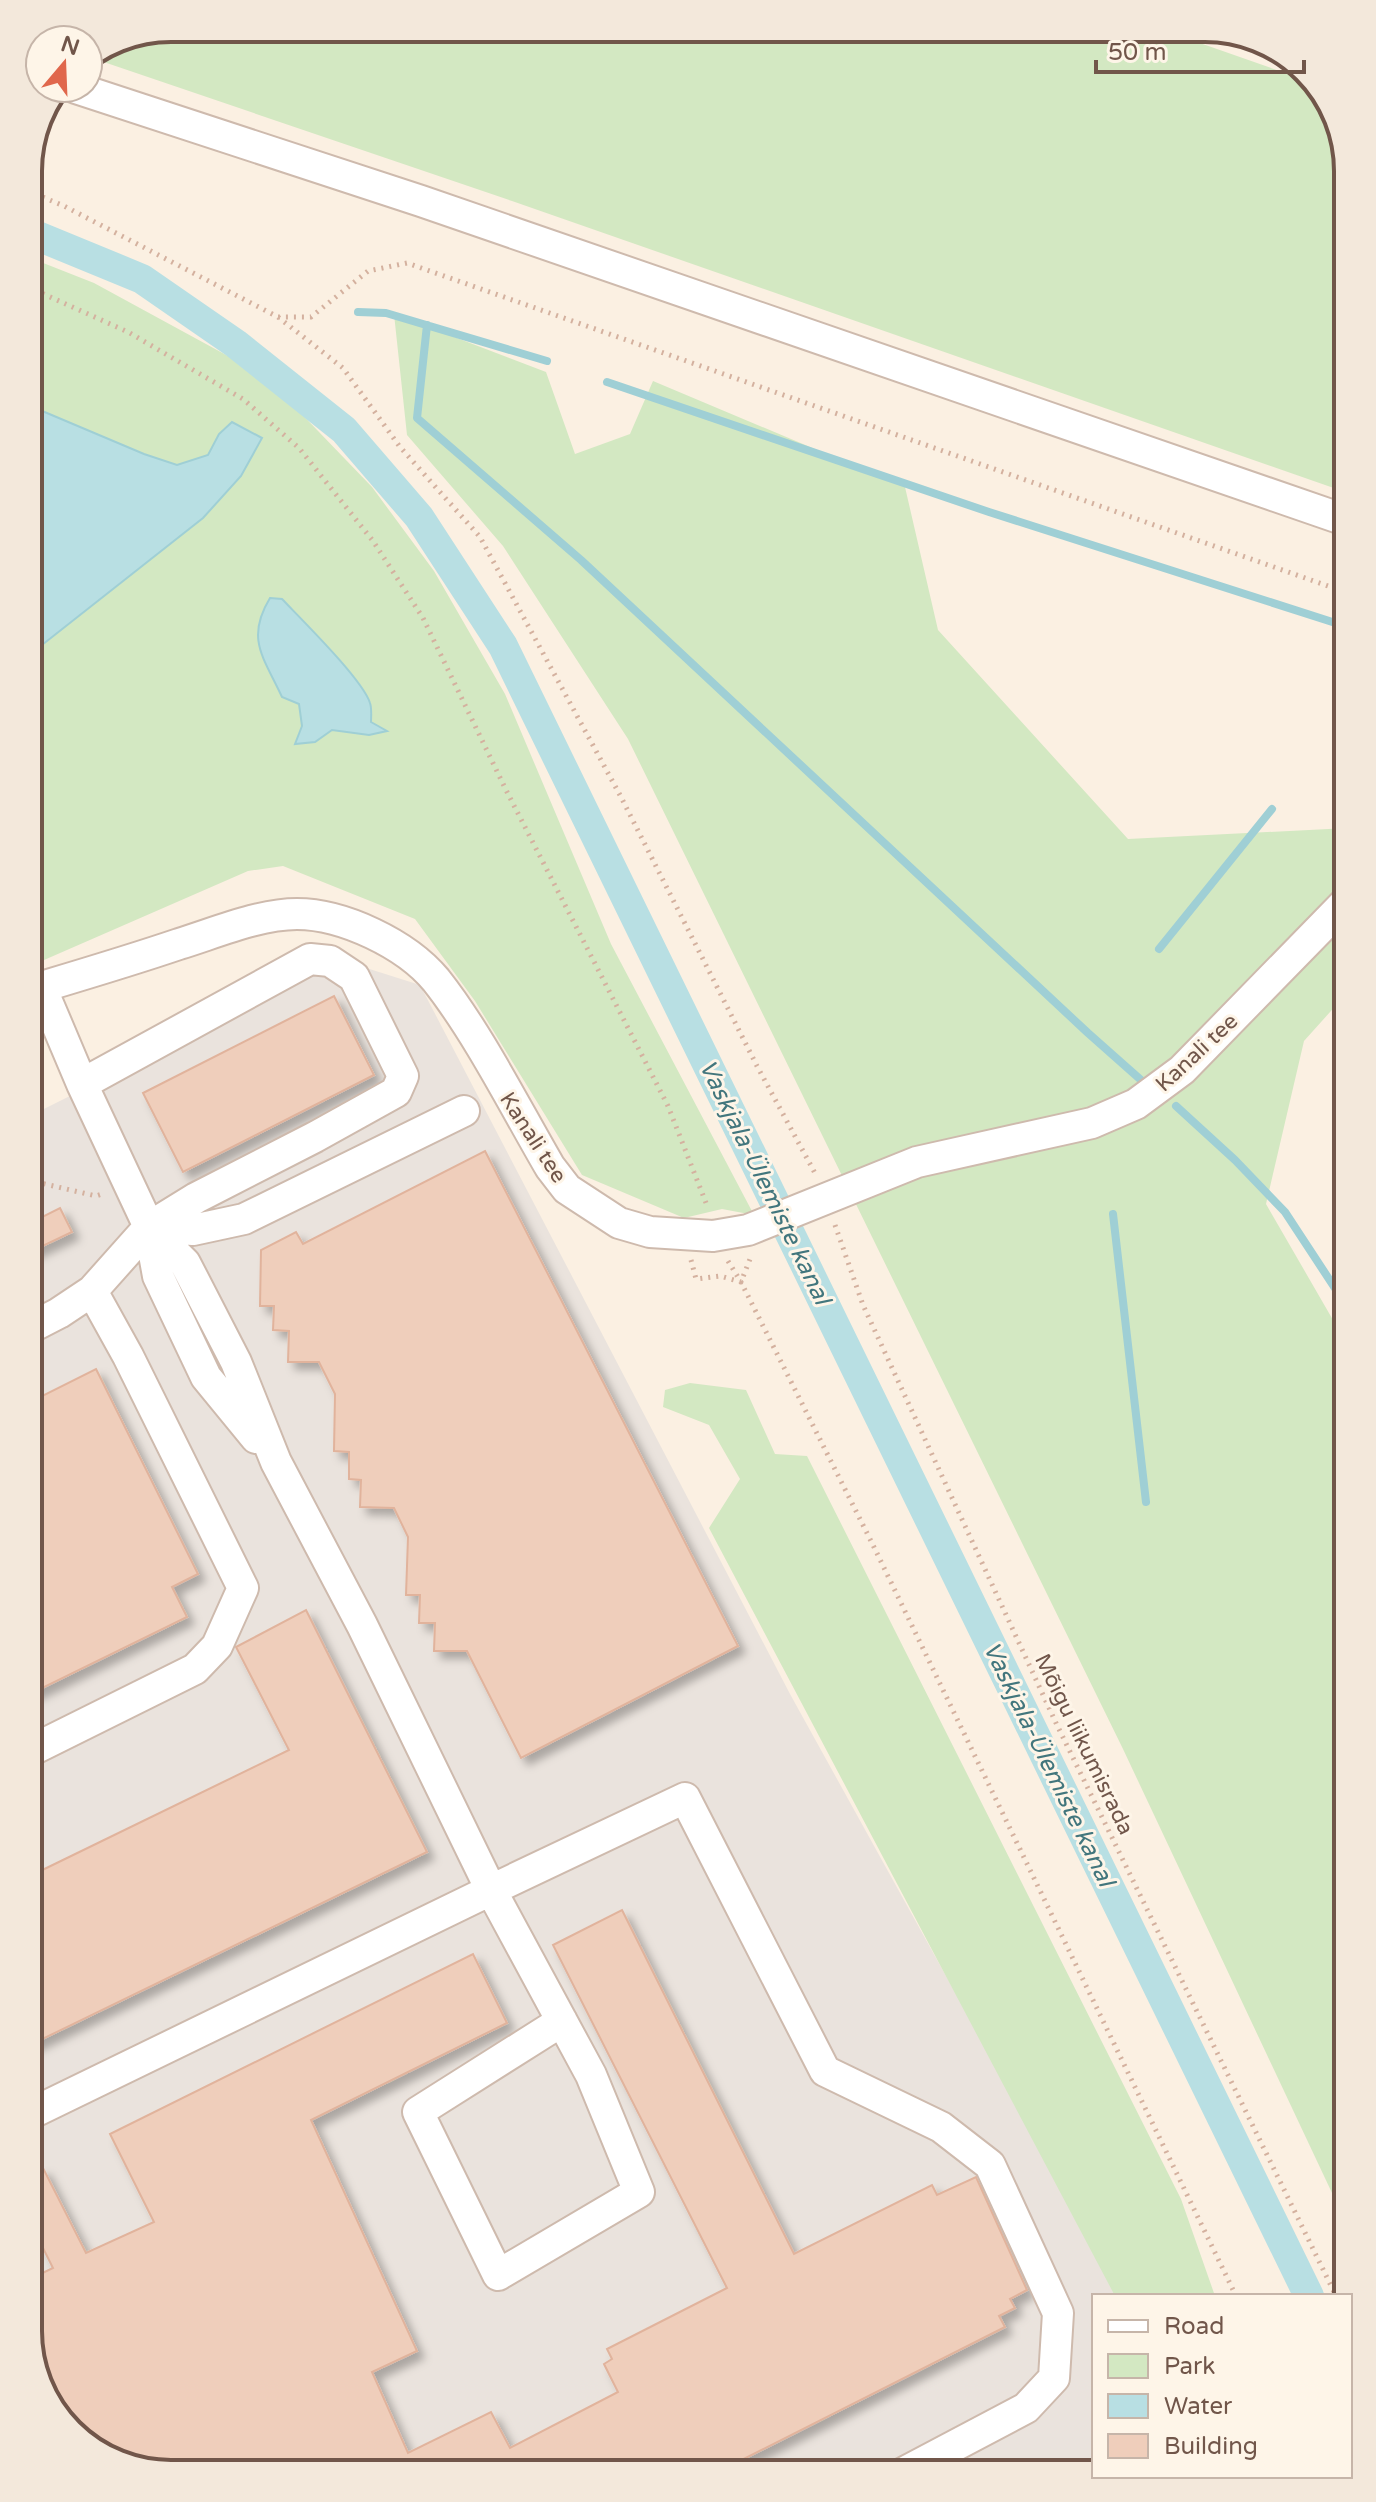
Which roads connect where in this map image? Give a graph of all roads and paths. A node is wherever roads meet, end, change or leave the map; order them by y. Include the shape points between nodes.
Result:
1 (104, 97) edge
2 (42, 197) edge
3 (42, 293) edge
4 (278, 317) junction
5 (1334, 516) edge
6 (1334, 588) edge
7 (1334, 914) edge
8 (42, 987) edge
9 (42, 1003) edge
10 (82, 1084) junction
11 (464, 1111) dead end
12 (42, 1183) edge
13 (130, 1188) junction
14 (817, 1201) junction
15 (149, 1227) junction
16 (713, 1236) junction
17 (92, 1291) junction
18 (42, 1322) edge
19 (42, 1745) edge
20 (491, 1890) junction
21 (562, 2021) junction
22 (42, 2108) edge
23 (1334, 2292) edge
24 (1235, 2294) edge
25 (928, 2460) edge

1 - 5 street
2 - 4 path, Mõigu liikumisrada
3 - 16 path via 128,332 243,399 299,448 373,541 423,618 668,1106
4 - 6 path via 311,317 368,271 407,263
4 - 14 path, Mõigu liikumisrada via 343,368 400,447 480,537 621,797 757,1066
7 - 14 street, Kanali tee via 1182,1070 1136,1104 1092,1123 917,1162
8 - 16 street, Kanali tee via 242,924 295,914 361,928 397,947 434,978 567,1189 619,1223 650,1232
9 - 10 street
10 - 13 street
10 - 15 street via 310,959 330,961 354,977 392,1049 403,1076 396,1092
11 - 15 street via 244,1219 193,1230
12 - 13 path via 96,1196
13 - 15 street
14 - 16 street, Kanali tee via 748,1230
14 - 23 path, Mõigu liikumisrada via 1056,1723
15 - 17 street
15 - 20 street via 158,1276 206,1377 276,1462
16 - 24 path via 872,1543
17 - 18 street
17 - 19 street via 243,1588 217,1646 195,1669
20 - 21 street
20 - 22 street
20 - 25 street via 685,1798 825,2071 941,2127 990,2165 1058,2313 1054,2378 1026,2408
21 - 21 street via 591,2075 639,2192 498,2275 418,2112

